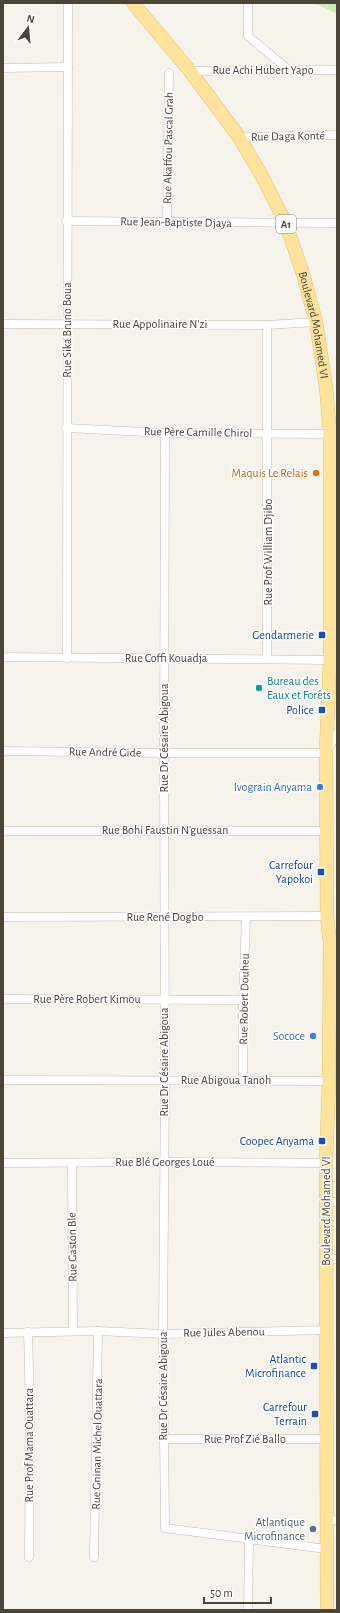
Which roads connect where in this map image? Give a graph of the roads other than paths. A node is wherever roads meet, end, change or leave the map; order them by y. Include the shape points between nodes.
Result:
1 (68, 3) edge
2 (134, 3) edge
3 (248, 3) edge
4 (68, 67) junction
5 (3, 68) edge
6 (289, 70) junction
7 (337, 70) edge
8 (190, 71) junction
9 (169, 74) dead end
10 (337, 135) edge
11 (239, 137) junction
12 (66, 221) junction
13 (167, 222) junction
14 (337, 223) edge
15 (286, 224) junction
16 (316, 322) junction
17 (68, 323) junction
18 (3, 324) edge
19 (267, 325) junction
20 (66, 428) junction
21 (166, 433) junction
22 (268, 433) junction
23 (330, 434) junction
24 (3, 657) edge
25 (67, 658) junction
26 (267, 658) junction
27 (165, 659) junction
28 (330, 660) junction
29 (337, 733) edge
30 (3, 751) edge
31 (326, 752) junction
32 (164, 753) junction
33 (164, 830) junction
34 (3, 831) edge
35 (327, 831) junction
36 (165, 916) junction
37 (328, 916) junction
38 (3, 917) edge
39 (246, 917) junction
40 (3, 999) edge
41 (164, 999) junction
42 (243, 1000) junction
43 (3, 1080) edge
44 (165, 1080) junction
45 (243, 1081) junction
46 (329, 1081) junction
47 (164, 1162) junction
48 (3, 1163) edge
49 (72, 1163) junction
50 (326, 1163) junction
51 (332, 1202) edge
52 (332, 1259) edge
53 (326, 1330) junction
54 (73, 1331) junction
55 (98, 1331) junction
56 (28, 1332) junction
57 (3, 1333) edge
58 (163, 1334) junction
59 (164, 1439) junction
60 (327, 1439) junction
61 (332, 1520) edge
62 (250, 1540) junction
63 (326, 1549) junction
64 (29, 1557) dead end
65 (94, 1557) dead end
66 (248, 1610) edge
67 (327, 1610) edge

1 - 4 street, Rue Sika Bruno Boua
2 - 8 main road, Boulevard Mohamed VI / A1
3 - 6 street via 248,36
4 - 5 street
4 - 12 street, Rue Sika Bruno Boua
6 - 7 street, Rue Achi Hubert Yapo
6 - 8 street, Rue Achi Hubert Yapo
8 - 11 main road, Boulevard Mohamed VI / A1
9 - 13 street, Rue Akaffou Pascal Grah
10 - 11 street, Rue Daga Konté
11 - 15 main road, Boulevard Mohamed VI / A1
12 - 13 street, Rue Jean-Baptiste Djaya
12 - 17 street, Rue Sika Bruno Boua
13 - 15 street, Rue Jean-Baptiste Djaya
14 - 15 street, Rue Jean-Baptiste Djaya
15 - 16 main road, Boulevard Mohamed VI / A1
16 - 19 street, Rue Appolinaire N'zi
16 - 23 main road, Boulevard Mohamed VI / A1
17 - 18 street, Rue Appolinaire N'zi
17 - 19 street, Rue Appolinaire N'zi
17 - 20 street, Rue Sika Bruno Boua
19 - 22 street, Rue Prof William Djibo
20 - 21 street, Rue Père Camille Chirol
20 - 25 street, Rue Sika Bruno Boua
21 - 22 street, Rue Père Camille Chirol
21 - 27 street, Rue Dr Césaire Abigoua
22 - 23 street, Rue Père Camille Chirol
22 - 26 street, Rue Prof William Djibo
23 - 28 main road, Boulevard Mohamed VI / A1
24 - 25 street, Rue Coffi Kouadja
25 - 27 street, Rue Coffi Kouadja
26 - 27 street, Rue Coffi Kouadja
26 - 28 street, Rue Coffi Kouadja
27 - 32 street, Rue Dr Césaire Abigoua
28 - 31 main road, Boulevard Mohamed VI / A1
29 - 31 street
30 - 32 street, Rue André Gide
31 - 32 street, Rue André Gide
31 - 35 main road, Boulevard Mohamed VI / A1
32 - 33 street, Rue Dr Césaire Abigoua
33 - 34 street, Rue Bohi Faustin N'guessan
33 - 35 street, Rue Bohi Faustin N'guessan
33 - 36 street, Rue Dr Césaire Abigoua
35 - 37 main road, Boulevard Mohamed VI / A1
36 - 38 street, Rue René Dogbo
36 - 39 street, Rue René Dogbo
36 - 41 street, Rue Dr Césaire Abigoua
37 - 39 street, Rue René Dogbo
37 - 46 main road, Boulevard Mohamed VI / A1
39 - 42 street, Rue Robert Douheu
40 - 41 street, Rue Père Robert Kimou
41 - 42 street, Rue Père Robert Kimou
41 - 44 street, Rue Dr Césaire Abigoua
42 - 45 street, Rue Robert Douheu
43 - 44 street, Rue Abigoua Tanoh
44 - 45 street, Rue Abigoua Tanoh
44 - 47 street, Rue Dr Césaire Abigoua
45 - 46 street, Rue Abigoua Tanoh
46 - 50 main road, Boulevard Mohamed VI / A1
47 - 49 street, Rue Blé Georges Loué
47 - 50 street, Rue Blé Georges Loué
47 - 58 street, Rue Dr Césaire Abigoua
48 - 49 street, Rue Blé Georges Loué
49 - 54 street, Rue Gaston Ble
50 - 51 main road, Boulevard Mohamed VI / A1
51 - 52 main road, Boulevard Mohamed VI / A1
52 - 53 main road, Boulevard Mohamed VI / A1
53 - 58 street, Rue Jules Abenou
53 - 60 main road, Boulevard Mohamed VI / A1
54 - 55 street, Rue Jules Abenou
54 - 56 street, Rue Jules Abenou
55 - 58 street, Rue Jules Abenou
55 - 65 street, Rue Gninan Michel Ouattara
56 - 57 street, Rue Jules Abenou
56 - 64 street, Rue Prof Mama Ouattara
58 - 59 street, Rue Dr Césaire Abigoua
59 - 60 street, Rue Prof Zié Ballo
59 - 62 street, Rue Dr Césaire Abigoua via 165,1528
60 - 61 main road, Boulevard Mohamed VI / A1
61 - 63 main road, Boulevard Mohamed VI / A1
62 - 63 street, Rue Dr Césaire Abigoua
62 - 66 street
63 - 67 main road, Boulevard Mohamed VI / A1

